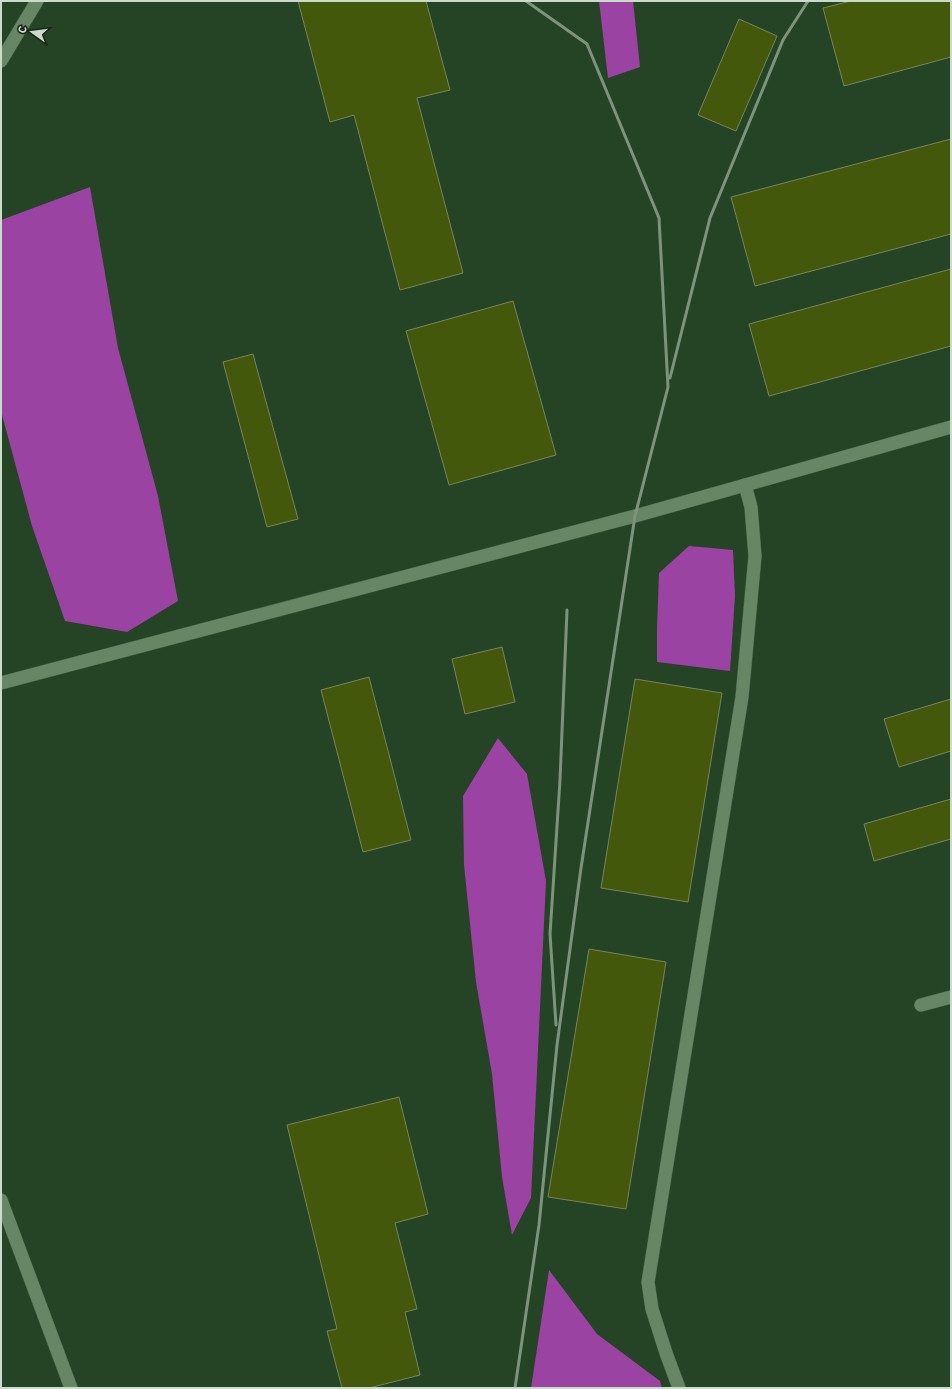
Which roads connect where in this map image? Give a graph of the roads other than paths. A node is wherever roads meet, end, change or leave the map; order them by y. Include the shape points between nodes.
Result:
1 (37, 1) edge
2 (1, 61) edge
3 (951, 427) edge
4 (745, 485) junction
5 (1, 683) edge
6 (951, 997) edge
7 (921, 1005) dead end
8 (1, 1200) edge
9 (71, 1388) edge
10 (679, 1388) edge

1 - 2 lane
3 - 4 lane
4 - 5 lane
4 - 10 lane via 751,507 755,556 742,697 648,1282 652,1309
6 - 7 lane
8 - 9 lane

